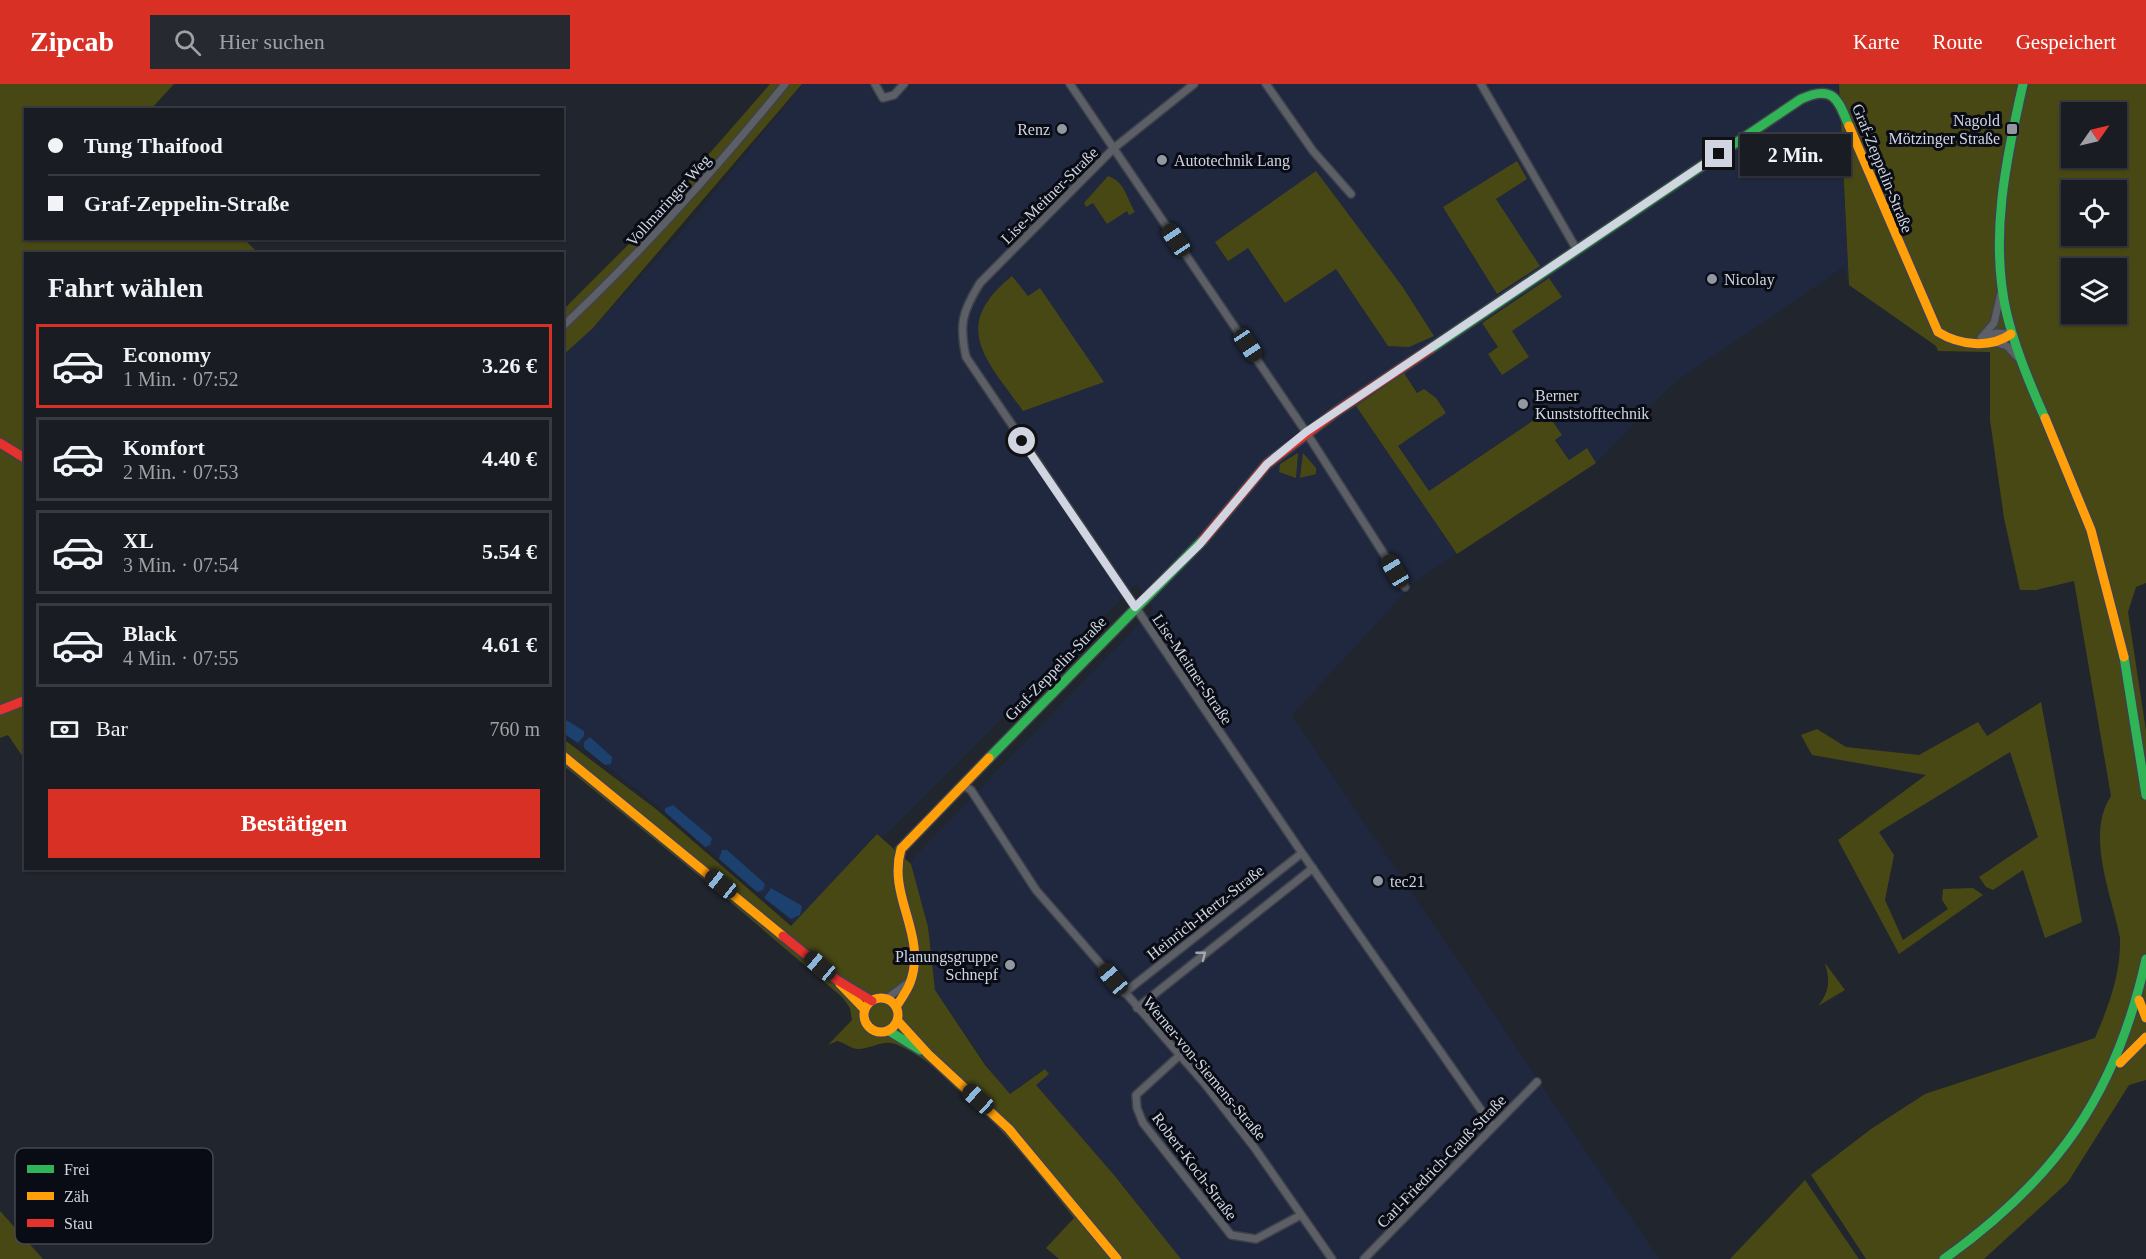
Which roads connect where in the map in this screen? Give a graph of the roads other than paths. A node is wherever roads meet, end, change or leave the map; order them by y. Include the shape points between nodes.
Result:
1 (785, 84) edge
2 (875, 84) edge
3 (904, 84) edge
4 (1070, 84) edge
5 (1194, 84) edge
6 (1266, 84) edge
7 (1481, 84) edge
8 (2023, 84) edge
9 (1114, 148) junction
10 (1351, 194) dead end
11 (1577, 250) junction
12 (2002, 287) junction
13 (564, 325) edge
14 (2011, 334) junction
15 (1977, 340) junction
16 (1998, 343) junction
17 (2023, 368) junction
18 (1306, 432) junction
19 (0, 443) edge
20 (24, 458) edge
21 (1405, 586) dead end
22 (1135, 607) junction
23 (24, 701) edge
24 (0, 710) edge
25 (564, 757) edge
26 (964, 786) junction
27 (2146, 795) edge
28 (1302, 853) junction
29 (1313, 868) junction
30 (2146, 959) edge
31 (837, 980) junction
32 (911, 981) junction
33 (1124, 993) junction
34 (2139, 998) junction
35 (886, 999) junction
36 (872, 1001) junction
37 (896, 1007) junction
38 (1137, 1008) junction
39 (865, 1010) junction
40 (897, 1020) junction
41 (2146, 1020) edge
42 (2132, 1022) junction
43 (889, 1031) junction
44 (2146, 1033) edge
45 (2146, 1037) edge
46 (928, 1054) junction
47 (1180, 1055) junction
48 (2108, 1079) junction
49 (1537, 1082) dead end
50 (1493, 1127) junction
51 (1301, 1215) junction
52 (1117, 1259) edge
53 (1332, 1259) edge
54 (1364, 1259) edge
55 (1944, 1259) edge

1 - 13 street, Vollmaringer Weg via 627,266
2 - 3 street via 883,98 894,95
4 - 9 street
5 - 9 street, Lise-Meitner-Straße
6 - 10 street via 1313,151
7 - 11 street
8 - 12 street via 2002,188
9 - 18 street
9 - 22 street, Lise-Meitner-Straße via 980,284 966,306 960,330 966,357
11 - 15 street, Graf-Zeppelin-Straße via 1790,106 1822,92 1837,98 1843,108 1932,323 1954,342
11 - 18 street, Graf-Zeppelin-Straße
12 - 14 street
12 - 15 street via 1994,323
14 - 15 street, Graf-Zeppelin-Straße via 1996,333
14 - 16 street
14 - 17 street
15 - 16 street, Graf-Zeppelin-Straße
16 - 17 street via 2014,352
17 - 27 street via 2078,496 2102,572 2126,673
18 - 21 street
18 - 22 street, Graf-Zeppelin-Straße via 1267,464 1199,545
19 - 20 street
22 - 26 street, Graf-Zeppelin-Straße
22 - 28 street, Lise-Meitner-Straße
23 - 24 street
25 - 31 street
26 - 32 street, Graf-Zeppelin-Straße via 897,856 898,879 916,950
26 - 33 street, Werner-von-Siemens-Straße via 971,790 1036,890
28 - 29 street, Lise-Meitner-Straße
28 - 33 street, Heinrich-Hertz-Straße
38 -> 29 street, Heinrich-Hertz-Straße
29 - 50 street, Lise-Meitner-Straße
30 - 34 street
31 - 36 street
31 - 39 street
32 - 35 street
32 - 37 street, Graf-Zeppelin-Straße
33 - 38 street, Werner-von-Siemens-Straße
34 - 41 street
34 - 42 street
35 - 36 street
35 - 37 street
36 - 39 street
37 - 40 street
38 - 47 street, Werner-von-Siemens-Straße
39 - 43 street via 864,1021 871,1029 879,1033
40 - 43 street
40 - 46 street
41 - 42 street
42 - 44 street
42 - 48 street
43 - 46 street
45 - 48 street
46 - 52 street via 1009,1129
47 - 51 street, Werner-von-Siemens-Straße
47 - 51 street, Robert-Koch-Straße via 1136,1095 1143,1123 1231,1235 1256,1239
48 - 55 street via 2068,1143 2038,1180 2000,1218
49 - 50 street, Carl-Friedrich-Gauß-Straße
50 - 54 street, Carl-Friedrich-Gauß-Straße
51 - 53 street, Werner-von-Siemens-Straße

